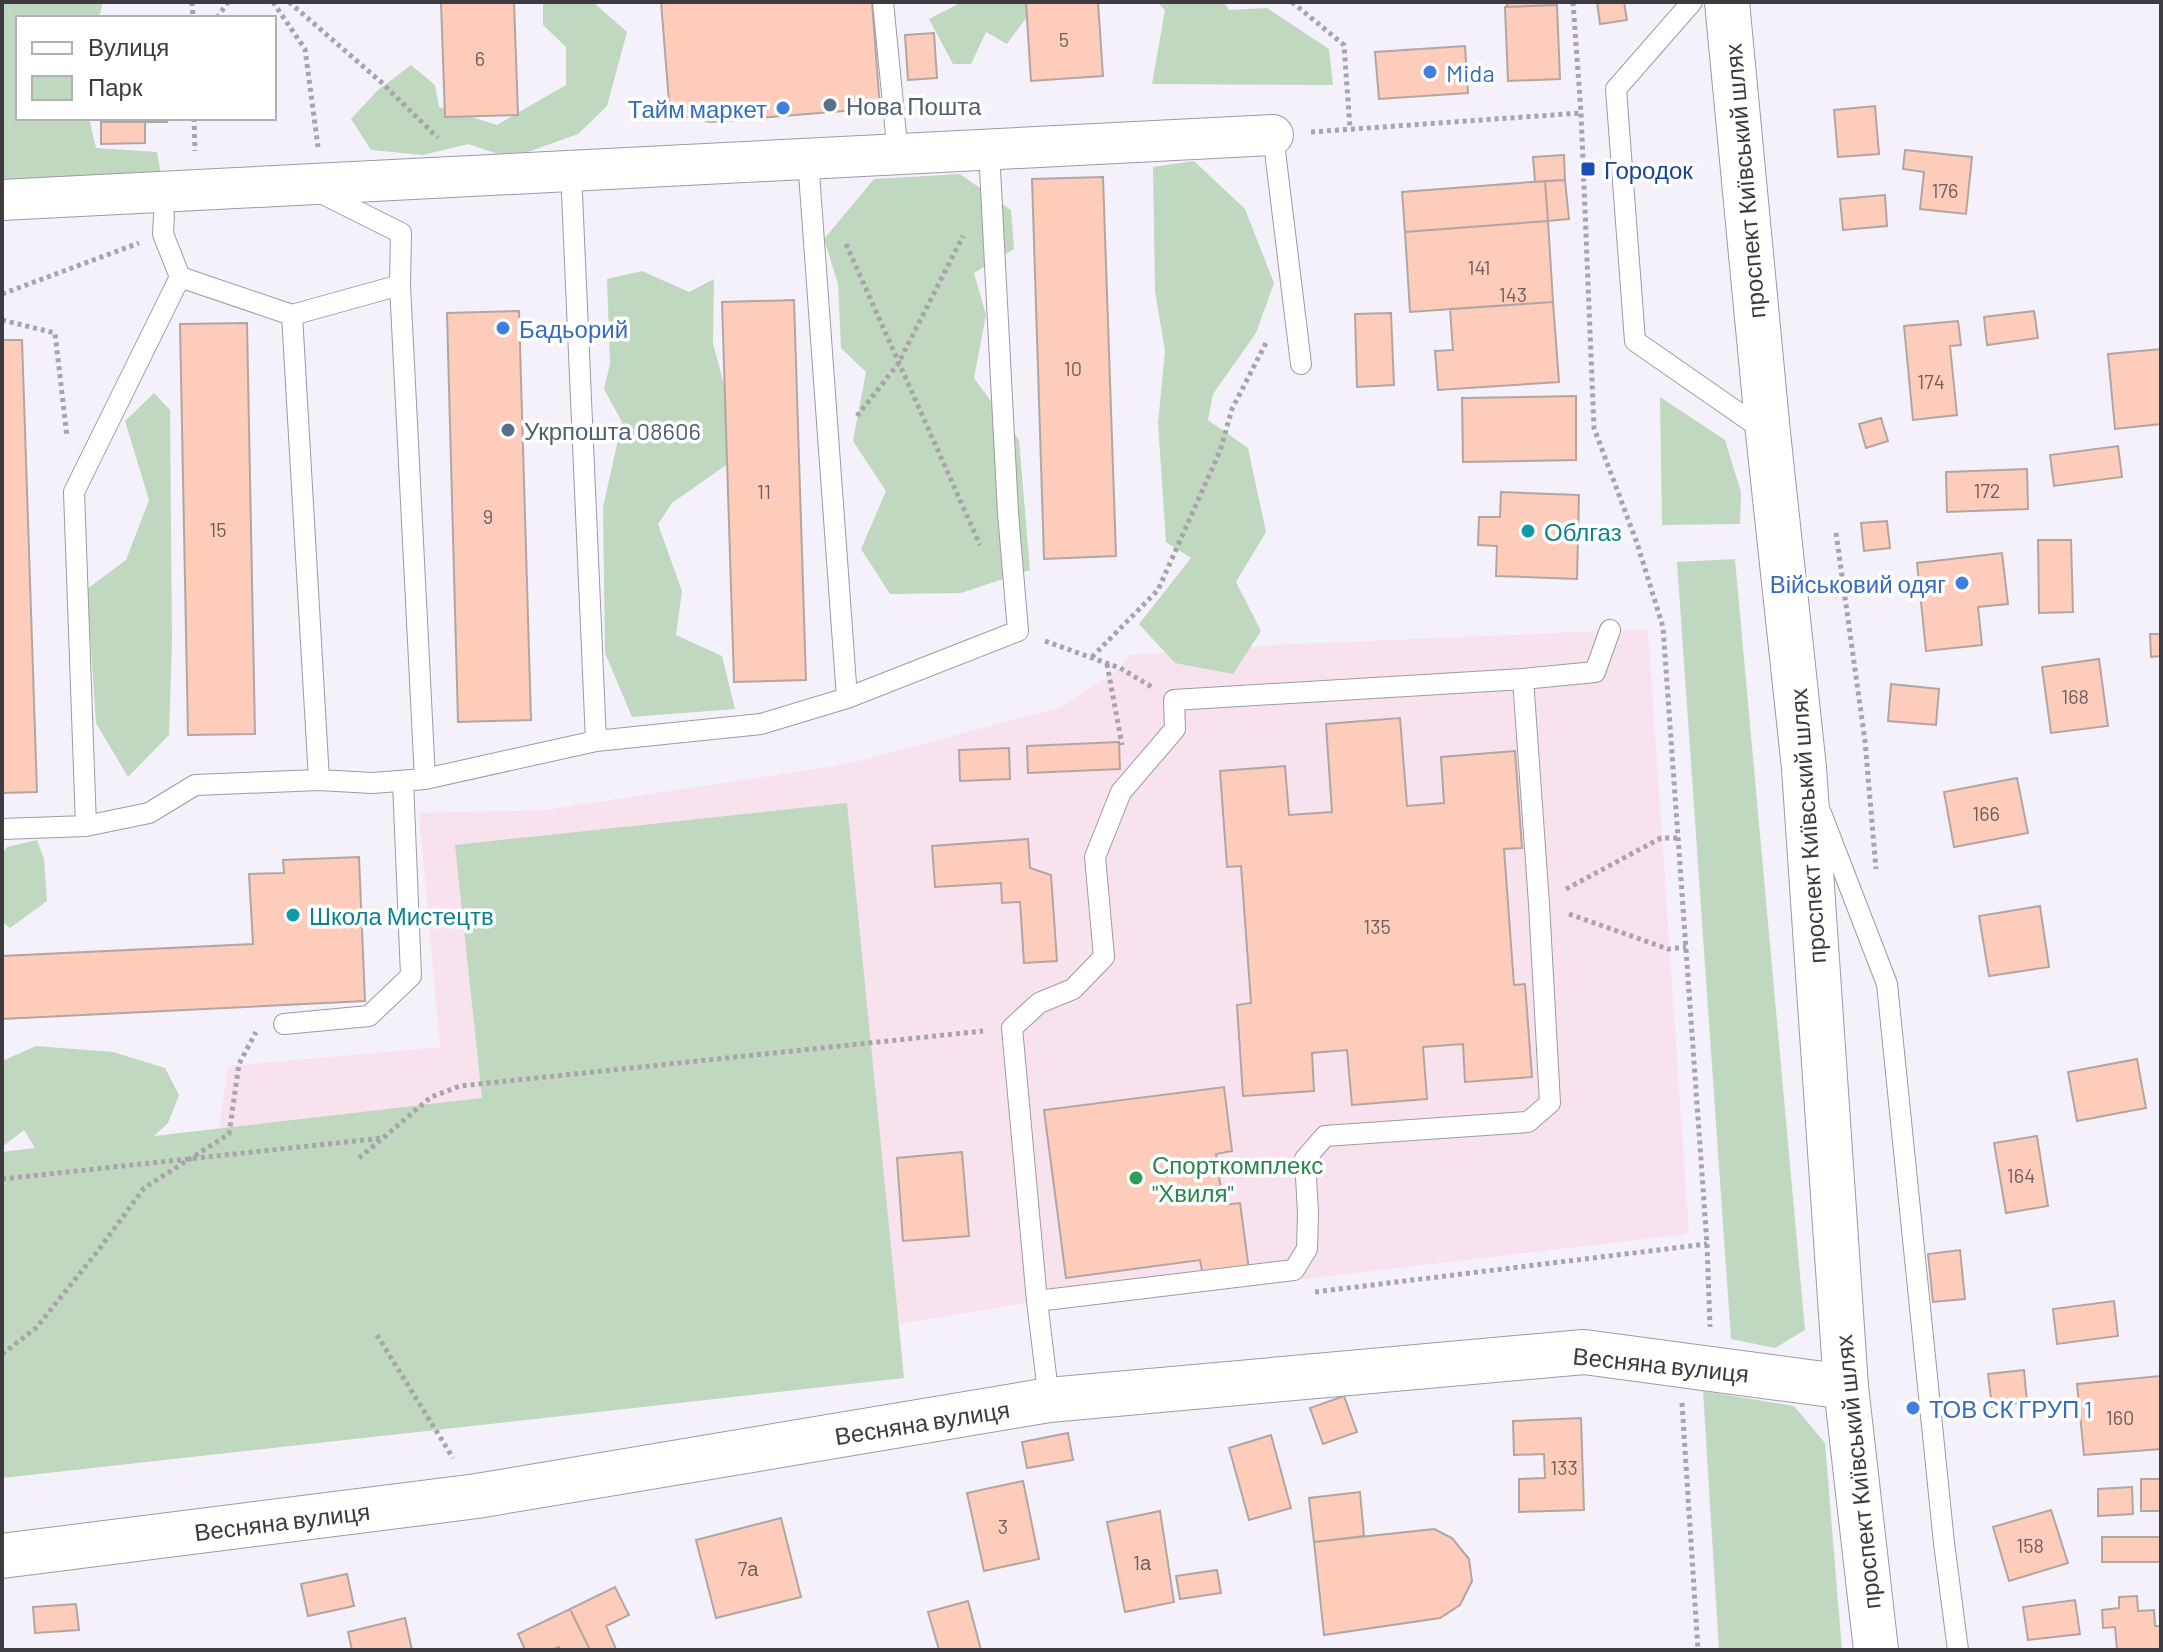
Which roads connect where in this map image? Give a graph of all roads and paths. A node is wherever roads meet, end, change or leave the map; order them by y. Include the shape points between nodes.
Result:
1 (273, 2) edge
2 (289, 2) edge
3 (883, 2) edge
4 (1292, 2) edge
5 (1573, 2) edge
6 (1692, 2) edge
7 (1727, 2) edge
8 (1581, 113) junction
9 (1350, 128) junction
10 (1273, 135) junction
11 (898, 155) junction
12 (808, 159) junction
13 (990, 166) junction
14 (571, 171) junction
15 (476, 175) junction
16 (323, 183) junction
17 (2, 200) edge
18 (164, 224) joint
19 (840, 232) dead end
20 (180, 277) junction
21 (400, 285) junction
22 (1293, 290) junction
23 (2, 294) edge
24 (292, 315) junction
25 (2, 320) edge
26 (898, 364) junction
27 (1301, 364) dead end
28 (1768, 433) junction
29 (829, 451) junction
30 (74, 492) junction
31 (1836, 533) dead end
32 (980, 547) dead end
33 (1610, 630) dead end
34 (1018, 631) junction
35 (1092, 657) junction
36 (1107, 663) junction
37 (1120, 668) dead end
38 (1523, 679) junction
39 (847, 698) junction
40 (596, 741) junction
41 (1804, 768) junction
42 (425, 779) junction
43 (319, 780) junction
44 (403, 781) junction
45 (1130, 782) junction
46 (86, 826) junction
47 (2, 829) edge
48 (1677, 838) junction
49 (1877, 878) dead end
50 (1539, 904) junction
51 (1686, 947) junction
52 (284, 1024) joint
53 (948, 1035) dead end
54 (383, 1138) junction
55 (359, 1158) dead end
56 (192, 1159) junction
57 (2, 1179) edge
58 (1707, 1244) junction
59 (1311, 1292) dead end
60 (1037, 1301) junction
61 (377, 1335) dead end
62 (2, 1354) edge
63 (1699, 1367) junction
64 (1846, 1387) junction
65 (1049, 1400) junction
66 (477, 1496) junction
67 (2, 1556) edge
68 (1698, 1650) edge
69 (1876, 1650) edge
70 (1958, 1650) edge

1 - 16 path via 305,49
2 - 15 path
3 - 11 lane
4 - 9 path via 1344,45
5 - 8 path
6 - 28 lane via 1616,89 1635,341
7 - 28 street, проспект Київський шлях
8 - 9 path
8 - 48 path via 1594,428 1663,627
9 - 10 path
10 - 13 street
10 - 22 lane
11 - 12 street
11 - 13 street
12 - 14 street
12 - 29 lane
13 - 26 path
13 - 34 lane
14 - 15 street
14 - 40 lane
15 - 16 street
16 - 17 street
16 - 21 lane via 325,195 401,233
18 - 20 lane
18 - 23 path
19 - 26 path
20 - 24 lane
20 - 30 lane
21 - 24 lane
21 - 42 lane
22 - 27 lane
22 - 35 path via 1232,409 1220,451 1158,590
24 - 43 lane
25 - 30 path via 55,333
26 - 29 path
26 - 32 path
28 - 41 street, проспект Київський шлях
29 - 39 lane
30 - 46 lane
31 - 49 path via 1865,741
33 - 38 lane via 1595,672
34 - 35 path
34 - 39 lane
35 - 36 path
36 - 37 path
36 - 45 path
38 - 45 lane via 1174,700 1175,729
38 - 50 lane
39 - 40 lane via 761,724
40 - 42 lane
41 - 64 street, проспект Київський шлях
41 - 70 lane via 1887,984
42 - 44 lane
43 - 44 lane
43 - 46 lane via 195,785 149,813
44 - 52 lane via 411,976 369,1016
45 - 60 lane via 1095,857 1104,957 1073,989 1039,1003 1012,1028
46 - 47 lane
48 - 50 path via 1661,838
48 - 51 path
50 - 51 path via 1668,949
50 - 60 lane via 1550,1103 1528,1122 1325,1136 1305,1159 1307,1249 1294,1270
51 - 58 path
52 - 56 path via 256,1031 239,1064 229,1134
53 - 54 path via 460,1086 431,1097
54 - 55 path
54 - 56 path
56 - 57 path
56 - 62 path via 144,1188 36,1328
58 - 59 path
58 - 63 path via 1710,1345
60 - 65 lane
61 - 66 path
63 - 64 street, Весняна вулиця
63 - 65 street, Весняна вулиця via 1584,1352
63 - 68 path via 1681,1387
64 - 69 street, проспект Київський шлях
65 - 66 street, Весняна вулиця
66 - 67 street, Весняна вулиця

